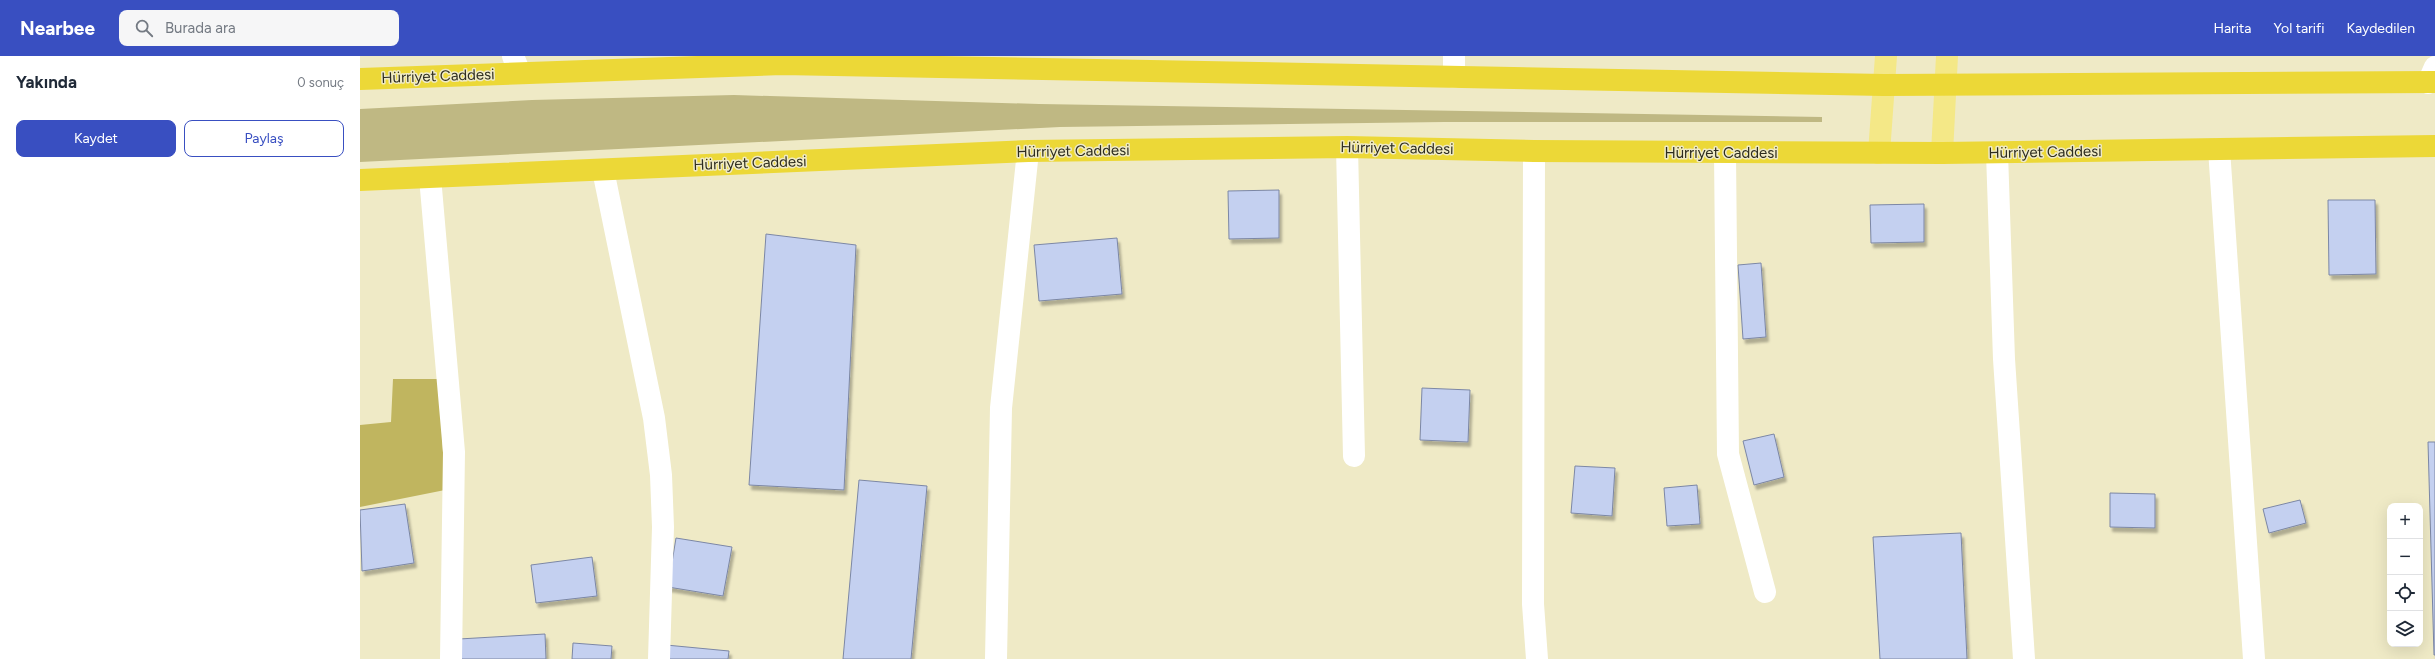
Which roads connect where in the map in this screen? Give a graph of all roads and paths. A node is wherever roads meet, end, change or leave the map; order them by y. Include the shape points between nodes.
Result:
1 (1886, 56) edge
2 (1947, 56) edge
3 (784, 60) edge
4 (517, 64) edge
5 (1454, 66) edge
6 (2433, 77) edge
7 (360, 79) edge
8 (1884, 85) junction
9 (1945, 85) junction
10 (2435, 146) edge
11 (1348, 147) junction
12 (2219, 149) junction
13 (1028, 151) junction
14 (1534, 151) junction
15 (1725, 153) junction
16 (1879, 153) junction
17 (1942, 153) junction
18 (1997, 153) junction
19 (602, 170) junction
20 (430, 177) junction
21 (360, 180) edge
22 (1354, 456) dead end
23 (1764, 592) dead end
24 (451, 659) edge
25 (659, 659) edge
26 (996, 659) edge
27 (1537, 659) edge
28 (2024, 659) edge
29 (2254, 659) edge

1 - 8 main road
2 - 9 main road
3 - 4 highway, Hürriyet Caddesi
3 - 5 highway, Hürriyet Caddesi
4 - 7 highway, Hürriyet Caddesi
5 - 8 highway, Hürriyet Caddesi
6 - 9 highway, Hürriyet Caddesi
8 - 9 highway, Hürriyet Caddesi
8 - 16 main road
9 - 17 main road
10 - 12 highway, Hürriyet Caddesi
11 - 13 highway, Hürriyet Caddesi
11 - 14 highway, Hürriyet Caddesi
11 - 22 street
12 - 18 highway, Hürriyet Caddesi
12 - 29 street
13 - 19 highway, Hürriyet Caddesi
13 - 26 street via 1000,408
14 - 15 highway, Hürriyet Caddesi
14 - 27 street via 1533,604
15 - 16 highway, Hürriyet Caddesi
15 - 23 street via 1728,454
16 - 17 highway, Hürriyet Caddesi
17 - 18 highway, Hürriyet Caddesi
18 - 28 street via 2004,359
19 - 20 highway, Hürriyet Caddesi
19 - 25 street via 654,418 661,475 663,527
20 - 21 highway, Hürriyet Caddesi
20 - 24 street via 454,452

